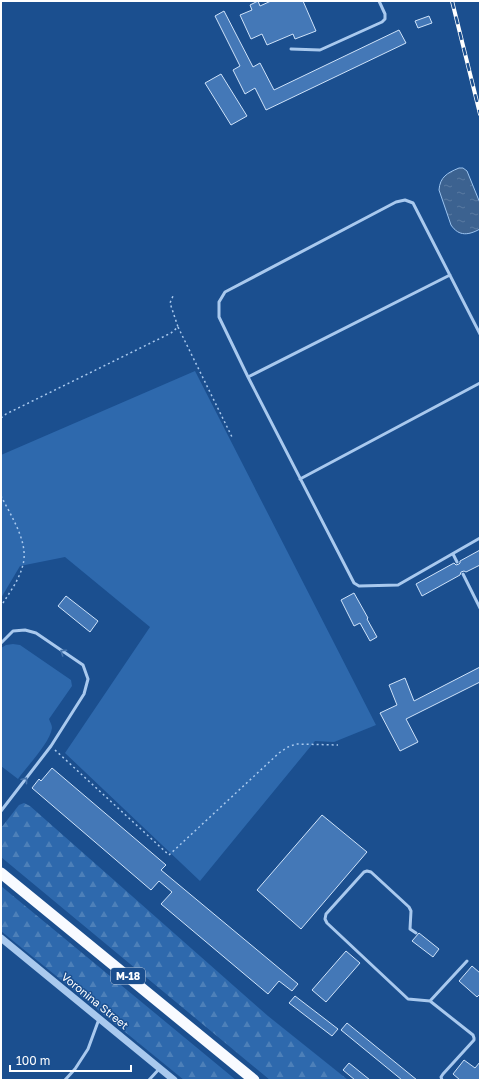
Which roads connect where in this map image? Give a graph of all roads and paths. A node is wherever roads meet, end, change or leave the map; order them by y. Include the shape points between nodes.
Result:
1 (379, 1) edge
2 (291, 49) dead end
3 (450, 275) junction
4 (174, 296) dead end
5 (178, 327) junction
6 (480, 334) edge
7 (248, 377) junction
8 (480, 383) edge
9 (1, 418) edge
10 (233, 439) dead end
11 (300, 479) junction
12 (1, 496) edge
13 (480, 538) edge
14 (452, 554) junction
15 (457, 562) dead end
16 (463, 574) dead end
17 (1, 606) edge
18 (480, 608) edge
19 (1, 643) edge
20 (338, 745) dead end
21 (51, 746) junction
22 (1, 811) edge
23 (1, 873) edge
24 (416, 933) dead end
25 (1, 938) edge
26 (467, 961) dead end
27 (430, 1001) junction
28 (100, 1019) junction
29 (160, 1068) junction
30 (65, 1080) edge
31 (149, 1080) edge
32 (174, 1080) edge
33 (254, 1080) edge
34 (442, 1080) edge

1 - 2 lane via 385,14 382,22 320,50
3 - 6 lane
3 - 7 lane
3 - 7 lane via 413,203 405,200 396,202 225,292 219,302 219,317
4 - 5 path via 170,303
5 - 9 path via 171,333
5 - 10 path
7 - 11 lane
8 - 11 lane
11 - 14 lane via 354,582 359,586 398,585
12 - 17 path via 19,531 24,558 15,582
13 - 14 lane
14 - 15 lane
16 - 18 lane
21 -> 19 lane via 84,694 88,679 83,665 36,633 25,630 13,631
20 - 21 path via 296,744 288,747 168,855
22 -> 21 lane
23 - 33 highway, М-18
24 - 27 lane via 410,929 409,907 367,871 326,914 325,919 408,999
25 - 28 street, Voronina Street
26 - 27 lane
27 - 34 lane via 474,1038 443,1074
28 - 29 street, Voronina Street
28 - 30 lane via 88,1049
29 - 31 lane
29 - 32 street, Voronina Street

